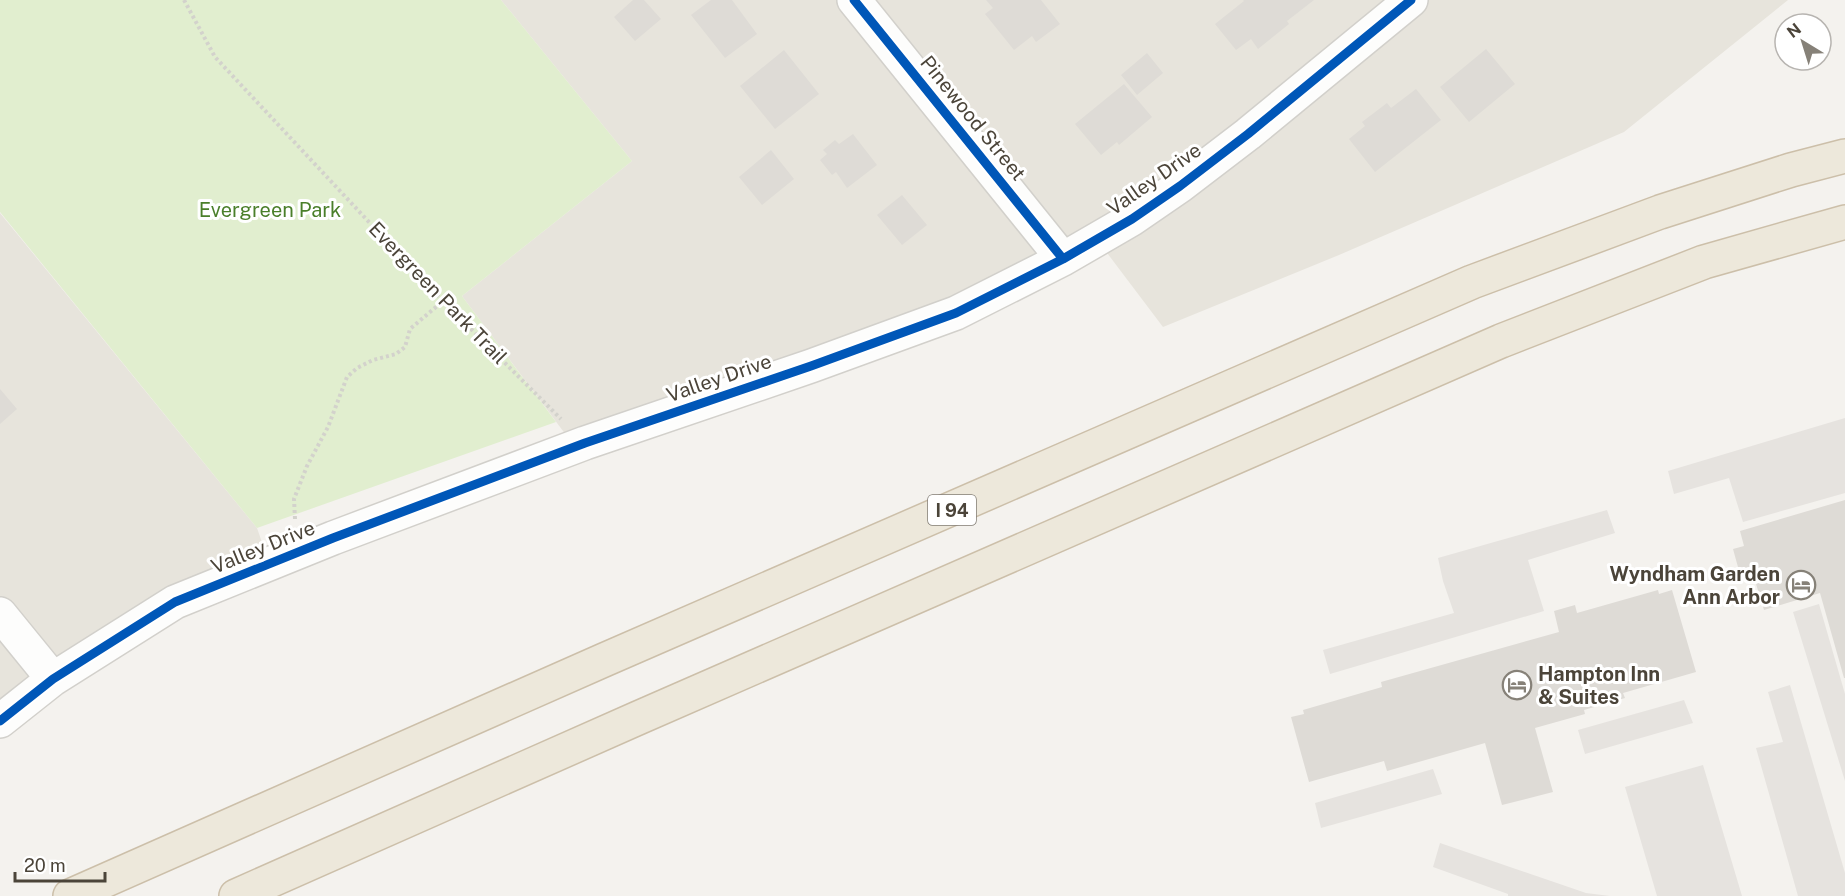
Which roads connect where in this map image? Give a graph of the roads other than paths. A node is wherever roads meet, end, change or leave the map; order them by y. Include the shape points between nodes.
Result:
1 (854, 0) edge
2 (1411, 0) edge
3 (1845, 156) edge
4 (1845, 222) edge
5 (1063, 259) junction
6 (0, 614) edge
7 (53, 679) junction
8 (0, 721) edge
9 (70, 896) edge
10 (236, 896) edge

1 - 5 street, Pinewood Street
2 - 5 street, Valley Drive via 1180,186
3 - 9 highway, I 94 via 1660,212 1472,282
4 - 10 highway via 1704,262 1501,341
5 - 7 street, Valley Drive via 956,313 585,443 175,602
6 - 7 street
7 - 8 street, Valley Drive

